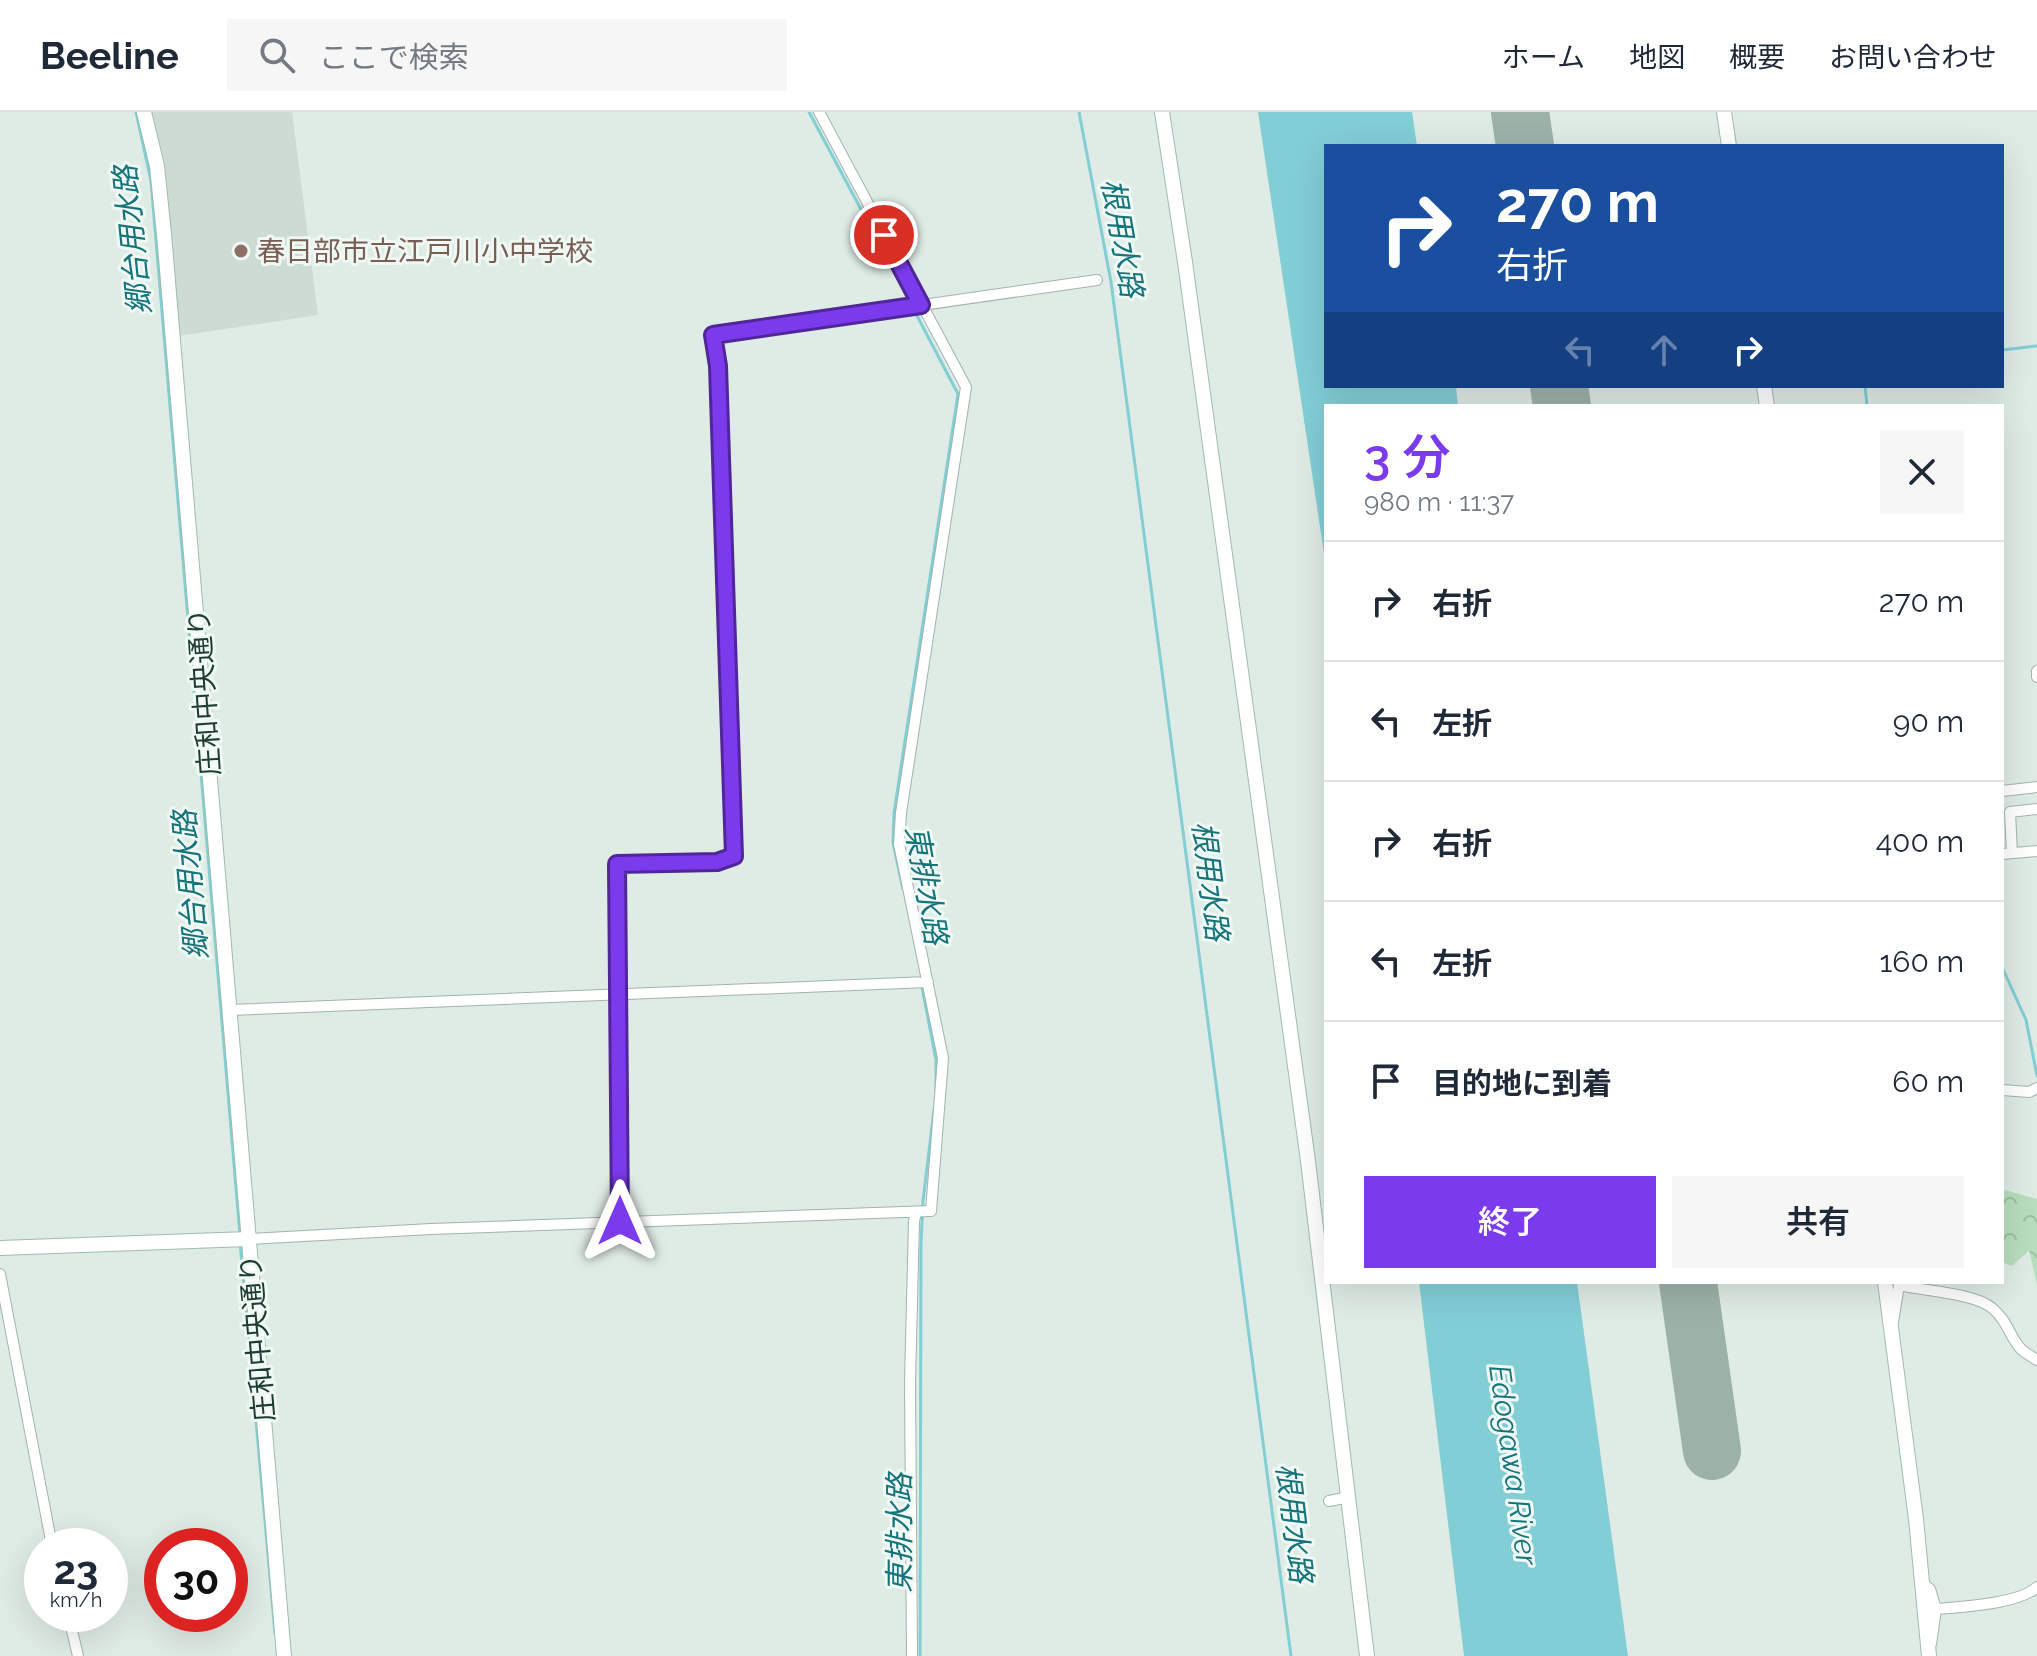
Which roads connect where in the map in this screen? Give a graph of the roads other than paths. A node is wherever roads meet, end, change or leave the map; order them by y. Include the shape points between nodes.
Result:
1 (144, 112) edge
2 (819, 112) edge
3 (1162, 112) edge
4 (1724, 112) edge
5 (1729, 144) edge
6 (1097, 280) dead end
7 (921, 305) junction
8 (2037, 787) edge
9 (2004, 791) edge
10 (2037, 809) edge
11 (2037, 851) edge
12 (2007, 854) edge
13 (928, 982) junction
14 (619, 994) junction
15 (229, 1010) junction
16 (2004, 1090) edge
17 (2033, 1090) edge
18 (921, 1212) junction
19 (620, 1221) junction
20 (248, 1239) junction
21 (0, 1248) edge
22 (0, 1274) edge
23 (1894, 1284) edge
24 (1902, 1284) edge
25 (1926, 1287) edge
26 (2037, 1360) edge
27 (1349, 1497) junction
28 (1329, 1501) dead end
29 (49, 1528) edge
30 (1922, 1583) junction
31 (2037, 1587) edge
32 (1936, 1609) junction
33 (72, 1632) edge
34 (1929, 1653) edge
35 (78, 1656) edge
36 (284, 1656) edge
37 (912, 1656) edge
38 (1367, 1656) edge

1 - 15 street, 庄和中央通り via 161,193
2 - 7 street
3 - 27 street via 1297,1076
4 - 5 street
6 - 7 street
7 - 13 street via 966,387 900,828
7 - 14 street via 713,335 734,856 717,862 617,864
8 - 9 street
10 - 12 street via 2010,812
11 - 12 street
13 - 14 street
13 - 18 street via 944,1070 931,1211
14 - 15 street
14 - 19 street
15 - 20 street, 庄和中央通り
16 - 17 street
18 - 19 street
18 - 37 street via 914,1221 910,1382
19 - 20 street
20 - 21 street
20 - 36 street, 庄和中央通り
22 - 29 street
23 - 30 street via 1890,1329
24 - 25 street
25 - 26 street via 1989,1305 2007,1323 2021,1350
27 - 28 street
27 - 38 street
30 - 32 street via 1930,1589
30 - 34 street
31 - 32 street via 1991,1602
32 - 34 street
33 - 35 street

